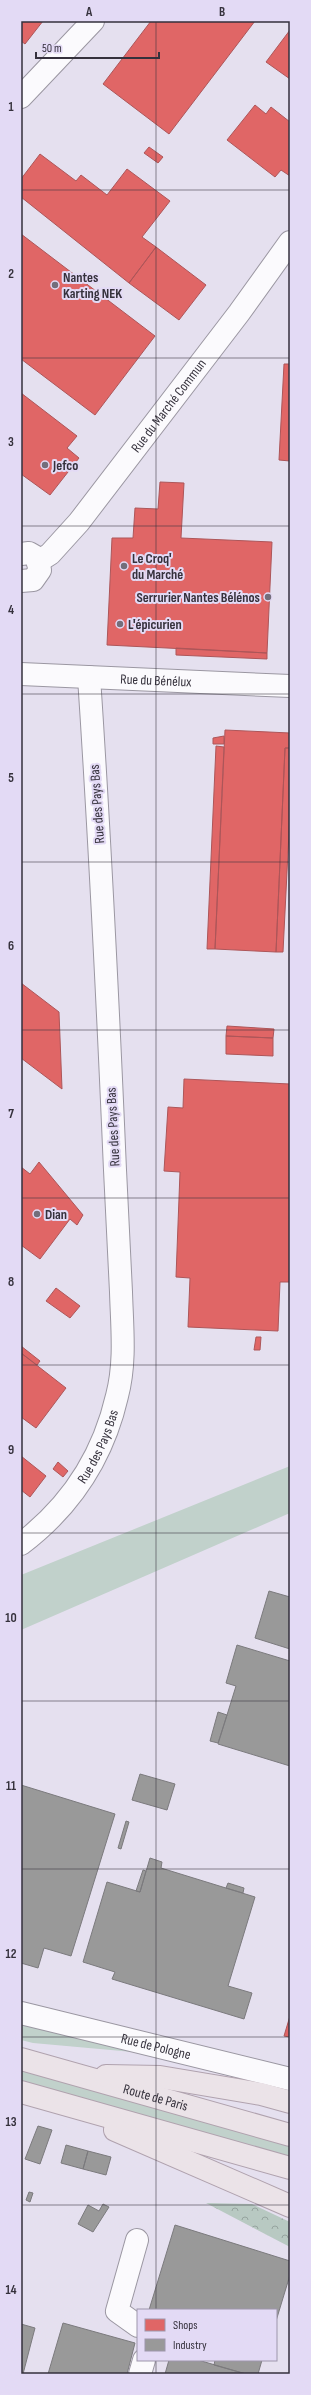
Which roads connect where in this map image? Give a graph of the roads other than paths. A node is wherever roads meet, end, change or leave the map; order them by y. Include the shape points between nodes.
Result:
1 (93, 21) edge
2 (21, 97) edge
3 (290, 242) edge
4 (30, 557) edge
5 (21, 581) edge
6 (21, 674) edge
7 (89, 677) junction
8 (290, 686) edge
9 (21, 1544) edge
10 (21, 2014) edge
11 (21, 2059) edge
12 (75, 2076) junction
13 (290, 2079) edge
14 (21, 2092) edge
15 (290, 2102) edge
16 (67, 2106) junction
17 (290, 2135) edge
18 (290, 2168) edge
19 (290, 2206) edge
20 (137, 2240) dead end
21 (137, 2325) edge
22 (144, 2361) edge
23 (140, 2374) edge

1 - 2 street
3 - 4 street, Rue du Marché Commun via 79,522 50,554
4 - 5 street via 40,570 36,578 28,582
6 - 7 street, Rue du Bénélux
7 - 8 street, Rue du Bénélux
7 - 9 street, Rue des Pays Bas via 102,881 123,1336 122,1366 112,1414 96,1458 87,1474 61,1509
10 - 13 street, Rue de Pologne
11 - 12 main road, Route de Paris
12 - 15 main road via 160,2076 261,2094
12 - 17 main road, Route de Paris
14 - 16 main road
16 - 18 main road
16 - 19 main road via 143,2143
20 - 21 street via 118,2311
22 - 23 street

